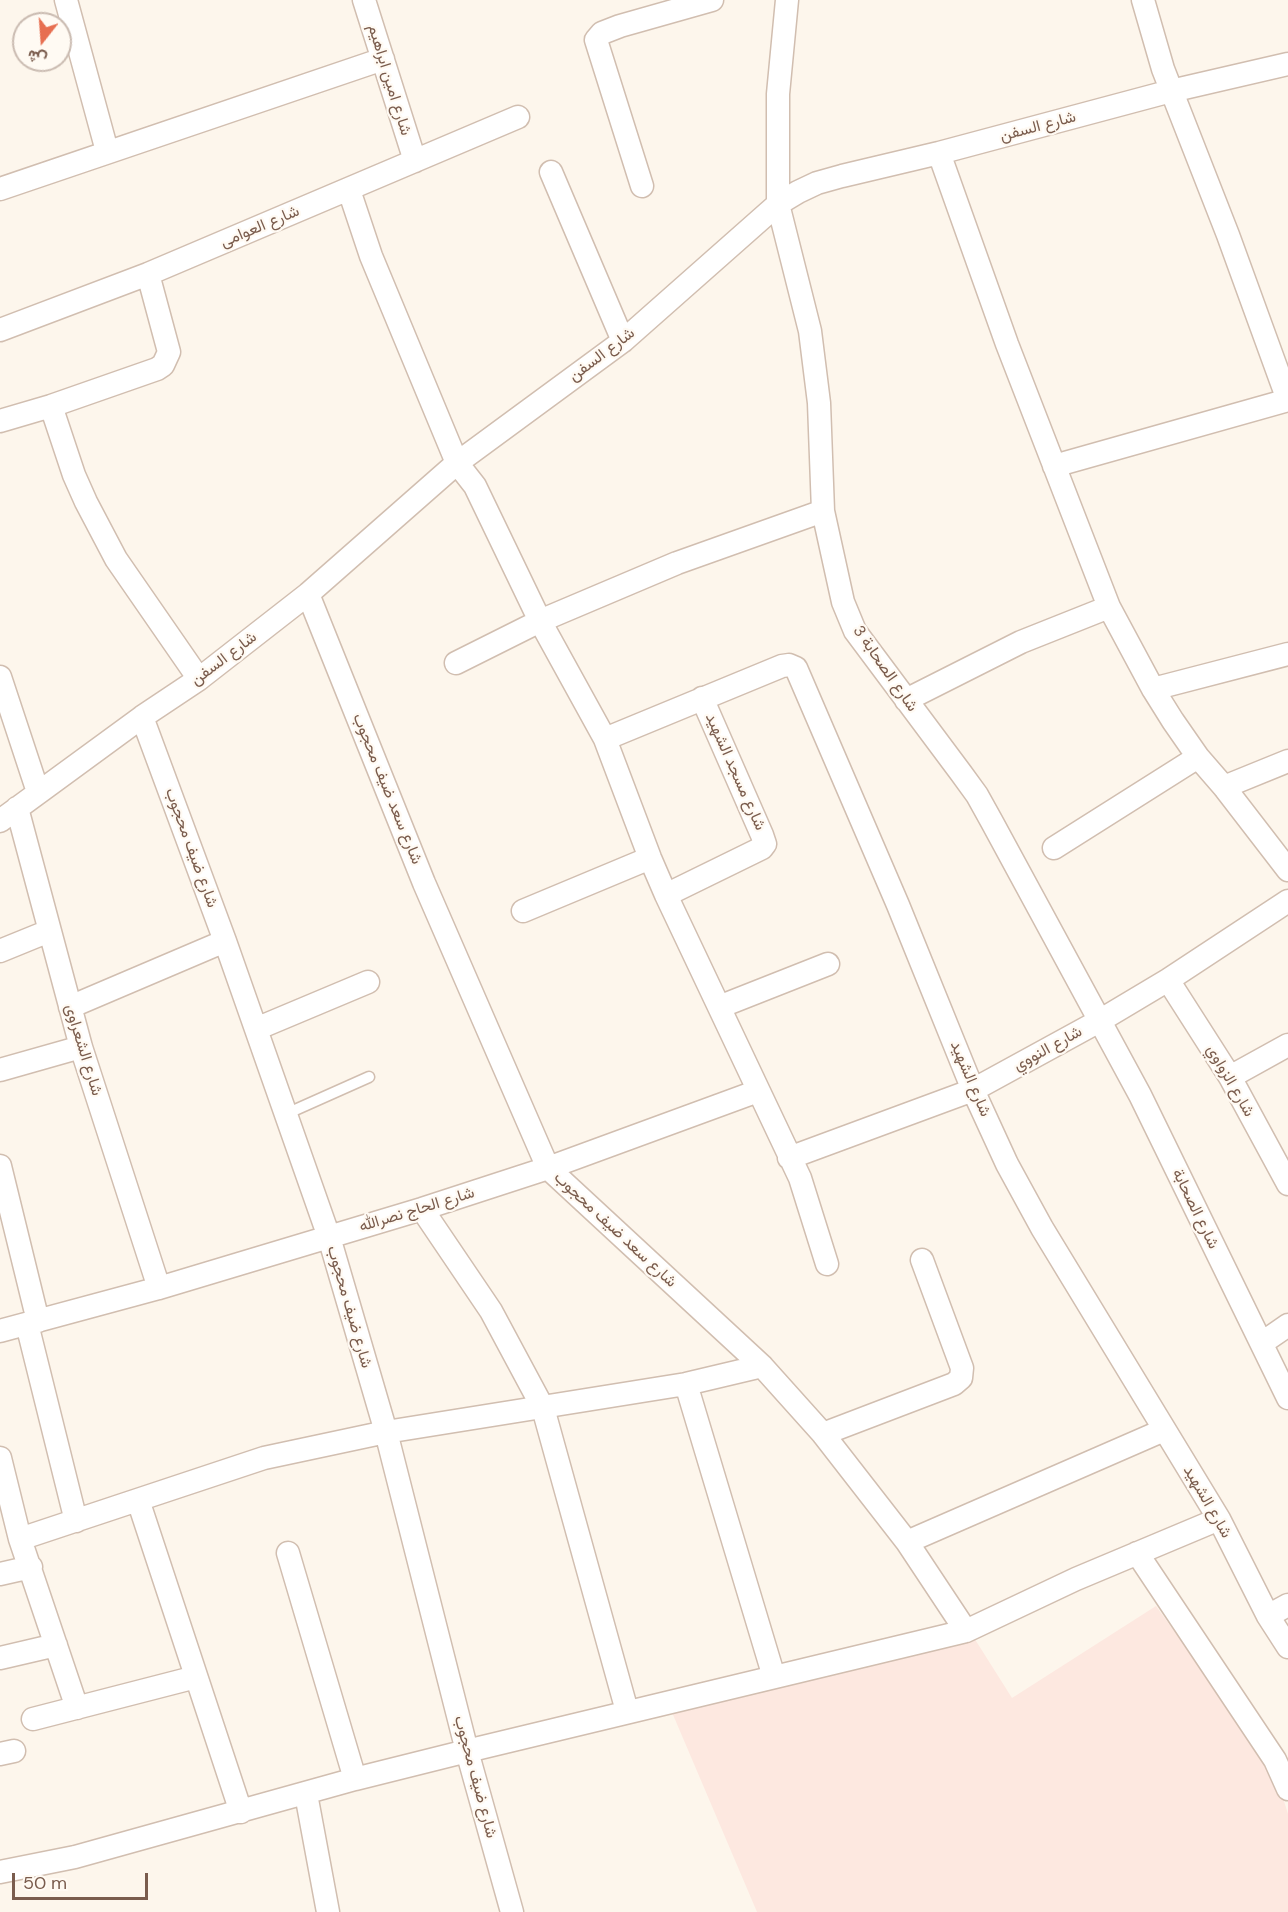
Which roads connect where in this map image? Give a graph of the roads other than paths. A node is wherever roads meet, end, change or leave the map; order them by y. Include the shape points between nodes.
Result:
1 (66, 0) edge
2 (364, 0) edge
3 (712, 0) edge
4 (787, 0) edge
5 (1143, 0) edge
6 (382, 59) junction
7 (1288, 64) edge
8 (1171, 91) junction
9 (518, 117) dead end
10 (106, 152) junction
11 (939, 153) junction
12 (415, 160) junction
13 (551, 172) dead end
14 (642, 186) dead end
15 (0, 187) edge
16 (349, 190) junction
17 (778, 204) junction
18 (148, 274) junction
19 (0, 330) edge
20 (623, 341) junction
21 (1288, 400) edge
22 (51, 406) junction
23 (0, 421) edge
24 (457, 463) junction
25 (1054, 466) junction
26 (823, 511) junction
27 (308, 594) junction
28 (1109, 607) junction
29 (540, 621) junction
30 (1288, 654) edge
31 (456, 663) dead end
32 (0, 677) edge
33 (199, 679) junction
34 (1153, 689) junction
35 (702, 698) junction
36 (906, 700) junction
37 (142, 717) junction
38 (605, 739) junction
39 (1198, 757) junction
40 (1288, 761) edge
41 (1224, 787) junction
42 (38, 792) junction
43 (8, 815) edge
44 (1054, 848) dead end
45 (650, 858) junction
46 (1286, 865) edge
47 (666, 895) junction
48 (1288, 901) edge
49 (523, 911) dead end
50 (48, 931) junction
51 (225, 941) junction
52 (0, 951) edge
53 (828, 964) dead end
54 (1168, 980) junction
55 (368, 982) dead end
56 (70, 1007) junction
57 (719, 1007) junction
58 (1101, 1020) junction
59 (256, 1029) junction
60 (1288, 1045) edge
61 (81, 1047) junction
62 (0, 1070) edge
63 (369, 1077) dead end
64 (1230, 1077) junction
65 (973, 1090) junction
66 (758, 1091) junction
67 (286, 1114) junction
68 (789, 1158) junction
69 (0, 1166) edge
70 (548, 1168) junction
71 (1288, 1184) edge
72 (422, 1209) junction
73 (329, 1238) junction
74 (922, 1260) dead end
75 (827, 1264) dead end
76 (159, 1288) junction
77 (32, 1322) junction
78 (1288, 1325) edge
79 (0, 1331) edge
80 (1262, 1343) junction
81 (762, 1366) junction
82 (686, 1384) junction
83 (1288, 1398) edge
84 (543, 1408) junction
85 (1164, 1430) junction
86 (386, 1432) junction
87 (823, 1434) junction
88 (2, 1470) edge
89 (138, 1500) junction
90 (1218, 1519) junction
91 (76, 1521) junction
92 (20, 1539) junction
93 (907, 1542) junction
94 (288, 1553) dead end
95 (1137, 1553) junction
96 (31, 1567) junction
97 (0, 1574) edge
98 (1288, 1605) edge
99 (1268, 1616) junction
100 (966, 1630) junction
101 (56, 1645) junction
102 (1288, 1647) edge
103 (0, 1658) edge
104 (196, 1677) junction
105 (774, 1677) junction
106 (77, 1708) junction
107 (627, 1711) junction
108 (33, 1719) dead end
109 (468, 1751) junction
110 (355, 1779) junction
111 (1288, 1789) edge
112 (306, 1794) junction
113 (241, 1812) junction
114 (0, 1872) edge
115 (328, 1912) edge
116 (512, 1912) edge

1 - 10 street
2 - 6 street, شارع امين ابراهيم
3 - 14 street via 598,36
4 - 17 street, شارع الصحابة 3 via 778,94
5 - 8 street
6 - 10 street
6 - 12 street, شارع امين ابراهيم
7 - 8 street, شارع السفن
8 - 11 street, شارع السفن
8 - 21 street
9 - 12 street, شارع العوامى
10 - 15 street
11 - 17 street, شارع السفن via 817,183
11 - 25 street
12 - 16 street, شارع العوامى
13 - 20 street
16 - 18 street, شارع العوامى
16 - 24 street via 375,266
17 - 20 street, شارع السفن
17 - 26 street, شارع الصحابة 3 via 810,331 819,402
18 - 19 street, شارع العوامى
18 - 22 street via 169,352 167,359 157,369
20 - 24 street, شارع السفن
21 - 25 street
22 - 23 street
22 - 33 street via 74,475 106,540 134,588
24 - 27 street, شارع السفن
24 - 29 street via 476,486
25 - 28 street
26 - 29 street via 677,563
26 - 36 street, شارع الصحابة 3 via 843,602 855,631
27 - 33 street, شارع السفن
27 - 70 street, شارع سعد ضيف محجوب via 424,883
28 - 34 street
28 - 36 street via 1021,642
29 - 31 street
29 - 38 street
30 - 34 street
32 - 42 street
33 - 37 street, شارع السفن
34 - 39 street
35 - 38 street, شارع الشهيد
35 - 47 street, شارع مسجد الشهيد via 765,844
35 - 65 street, شارع الشهيد via 782,666 796,668
36 - 58 street, شارع الصحابة 3 via 977,795
37 - 42 street, شارع السفن
37 - 51 street, شارع ضيف محجوب
38 - 45 street
39 - 41 street
39 - 44 street
40 - 41 street
41 - 46 street
42 - 43 street, شارع السفن
43 - 50 street, شارع الشعراوى
45 - 47 street
45 - 49 street
47 - 57 street
48 - 54 street, شارع النووي
50 - 52 street
50 - 56 street, شارع الشعراوى
51 - 56 street
51 - 59 street, شارع ضيف محجوب
53 - 57 street
54 - 58 street, شارع النووي
54 - 64 street, شارع الزواوي
55 - 59 street
56 - 61 street, شارع الشعراوى
57 - 66 street
58 - 65 street, شارع النووي
58 - 80 street, شارع الصحابة
59 - 67 street, شارع ضيف محجوب
60 - 64 street
61 - 62 street
61 - 76 street, شارع الشعراوى
63 - 67 lane
64 - 71 street, شارع الزواوي
65 - 68 street, شارع النووي
65 - 85 street, شارع الشهيد via 1042,1228
66 - 68 street
66 - 70 street, شارع الحاج نصرالله
67 - 73 street, شارع ضيف محجوب
68 - 75 street via 800,1178
69 - 77 street
70 - 72 street, شارع الحاج نصرالله
70 - 81 street, شارع سعد ضيف محجوب
72 - 73 street, شارع الحاج نصرالله
72 - 84 street via 491,1311
73 - 76 street, شارع الحاج نصرالله
73 - 86 street, شارع ضيف محجوب
74 - 87 street via 962,1368 961,1378
76 - 77 street, شارع الحاج نصرالله
77 - 79 street, شارع الحاج نصرالله
77 - 91 street
78 - 80 street
80 - 83 street, شارع الصحابة
81 - 82 street
81 - 87 street, شارع سعد ضيف محجوب
82 - 84 street
82 - 105 street
84 - 86 street
84 - 107 street
85 - 90 street, شارع الشهيد
85 - 93 street
86 - 89 street via 264,1458
86 - 109 street, شارع ضيف محجوب
87 - 93 street, شارع سعد ضيف محجوب
88 - 92 street
89 - 91 street
89 - 104 street
90 - 95 street
90 - 99 street, شارع الشهيد
91 - 92 street
92 - 96 street
93 - 100 street, شارع سعد ضيف محجوب
94 - 110 street
95 - 100 street
95 - 111 street via 1270,1752
96 - 97 street
96 - 101 street
98 - 99 street
99 - 102 street, شارع الشهيد
100 - 105 street
101 - 103 street
101 - 106 street
104 - 106 street
104 - 113 street
105 - 107 street
106 - 108 street
107 - 109 street
109 - 110 street
109 - 116 street, شارع ضيف محجوب
110 - 112 street
112 - 113 street
112 - 115 street
113 - 114 street via 75,1857

